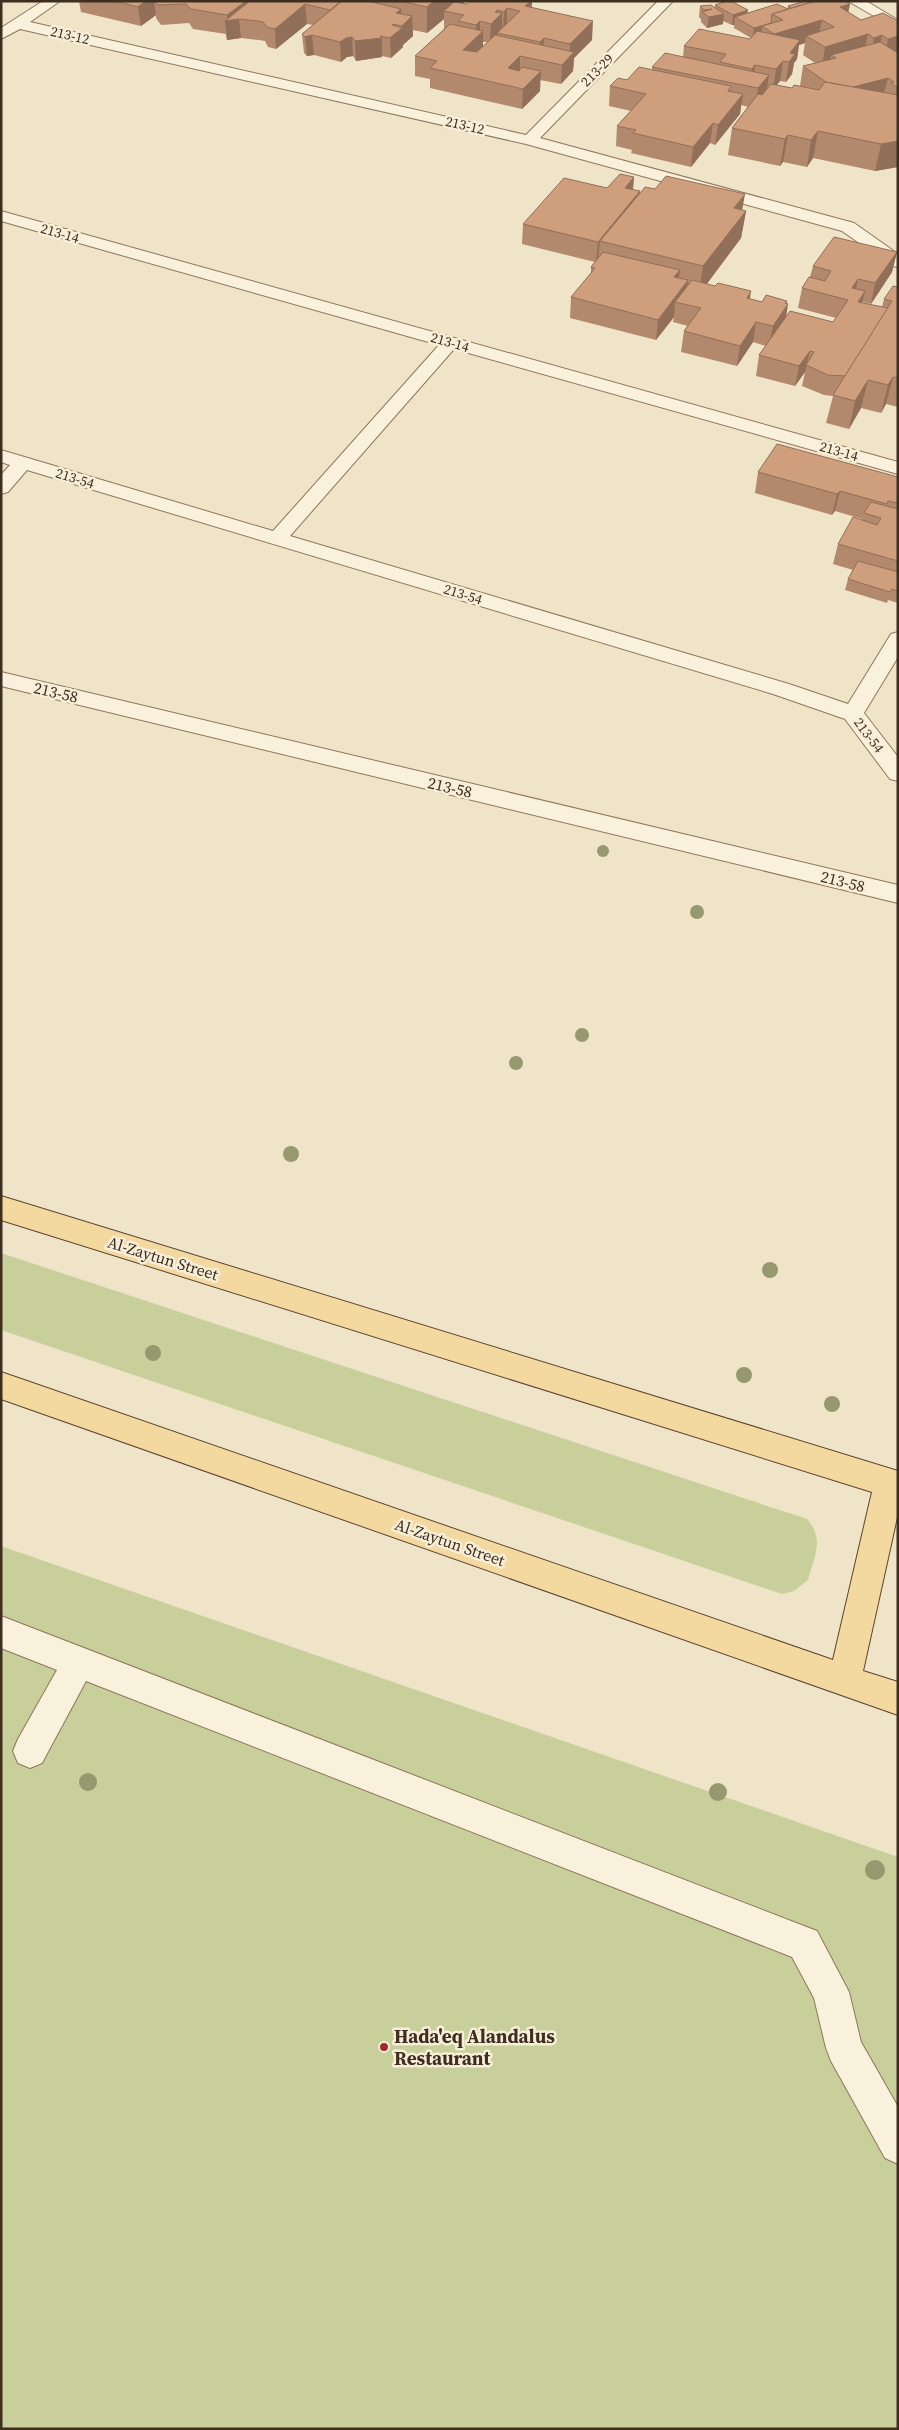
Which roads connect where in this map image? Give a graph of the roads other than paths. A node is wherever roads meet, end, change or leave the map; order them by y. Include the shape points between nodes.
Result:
1 (53, 1) edge
2 (666, 1) edge
3 (855, 1) edge
4 (19, 24) junction
5 (898, 26) edge
6 (1, 35) edge
7 (529, 140) junction
8 (1, 216) edge
9 (898, 262) edge
10 (451, 342) junction
11 (1, 456) edge
12 (23, 462) junction
13 (898, 468) edge
14 (1, 488) edge
15 (277, 538) junction
16 (898, 639) edge
17 (1, 679) edge
18 (853, 714) junction
19 (898, 773) edge
20 (898, 894) edge
21 (1, 1208) edge
22 (1, 1385) edge
23 (893, 1484) edge
24 (1, 1632) edge
25 (79, 1662) junction
26 (845, 1680) junction
27 (898, 1699) edge
28 (898, 1715) edge
29 (30, 1752) dead end
30 (898, 2146) edge

1 - 4 street
2 - 7 street, 213-29
3 - 5 street
4 - 6 street
4 - 7 street, 213-12
7 - 9 street, 213-12 via 848,227
8 - 10 street, 213-14
10 - 13 street, 213-14
10 - 15 street
11 - 12 street, 213-54
12 - 14 street
12 - 15 street, 213-54
15 - 18 street, 213-54
16 - 18 street
17 - 20 street, 213-58
18 - 19 street, 213-54
21 - 23 main road, Al-Zaytun Street
22 - 26 main road, Al-Zaytun Street
23 - 26 main road
24 - 25 street
25 - 29 street
25 - 30 street via 804,1944 831,1992 844,2048
26 - 27 main road, Al-Zaytun Street
26 - 28 street

